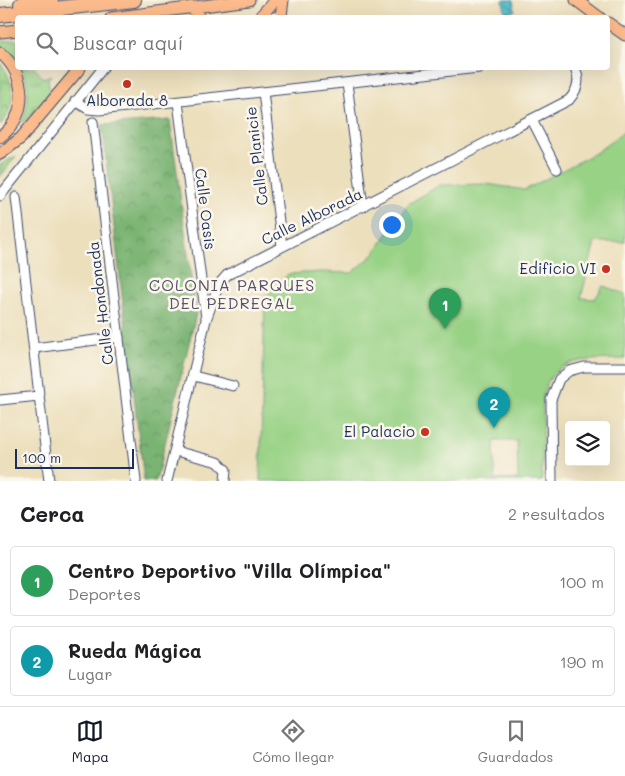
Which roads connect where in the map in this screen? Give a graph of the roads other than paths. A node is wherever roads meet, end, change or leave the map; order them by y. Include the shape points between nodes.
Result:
1 (51, 0) edge
2 (134, 0) edge
3 (249, 0) edge
4 (274, 0) edge
5 (283, 0) edge
6 (576, 0) edge
7 (0, 6) edge
8 (191, 8) junction
9 (160, 11) junction
10 (0, 15) edge
11 (132, 15) edge
12 (153, 15) edge
13 (197, 15) edge
14 (262, 15) edge
15 (281, 15) edge
16 (596, 15) edge
17 (610, 24) edge
18 (15, 30) edge
19 (0, 32) edge
20 (625, 35) edge
21 (0, 53) edge
22 (78, 70) edge
23 (101, 70) edge
24 (461, 70) edge
25 (575, 70) edge
26 (347, 83) junction
27 (263, 92) junction
28 (75, 101) junction
29 (178, 102) junction
30 (532, 120) junction
31 (93, 122) dead end
32 (0, 137) edge
33 (0, 154) edge
34 (556, 169) dead end
35 (0, 196) edge
36 (16, 197) dead end
37 (363, 207) junction
38 (282, 246) junction
39 (206, 320) junction
40 (119, 337) junction
41 (34, 348) junction
42 (625, 367) edge
43 (194, 376) junction
44 (233, 386) dead end
45 (39, 396) junction
46 (0, 400) edge
47 (176, 451) junction
48 (49, 481) edge
49 (136, 481) edge
50 (167, 481) edge
51 (225, 481) edge
52 (552, 481) edge

1 - 7 highway
2 - 10 highway
3 - 8 main road
4 - 14 main road
5 - 15 main road
6 - 16 main road
8 - 9 main road
8 - 13 main road
9 - 11 main road
9 - 12 main road
17 - 20 main road
18 - 19 main road
21 - 32 main road via 15,70 21,93 20,108 14,122
22 - 33 main road via 21,138
23 - 28 street
24 - 26 street
25 - 30 street, Calle Alborada via 578,82 569,100
26 - 27 street
26 - 37 street
27 - 29 street
27 - 38 street, Calle Planicie
28 - 29 street via 88,109 99,110
28 - 35 street
29 - 39 street, Calle Oasis
30 - 34 street
30 - 37 street, Calle Alborada
31 - 40 street, Calle Hondonada
36 - 41 street
37 - 38 street, Calle Alborada
38 - 39 street, Calle Alborada via 227,275 216,291
39 - 43 street, Calle Alborada
40 - 41 street
40 - 49 street, Calle Hondonada
41 - 45 street
42 - 52 street via 584,367 569,371 559,380 550,400
43 - 44 street
43 - 47 street, Calle Alborada
45 - 46 street
45 - 48 street
47 - 50 street, Calle Alborada
47 - 51 street via 218,462 226,470

